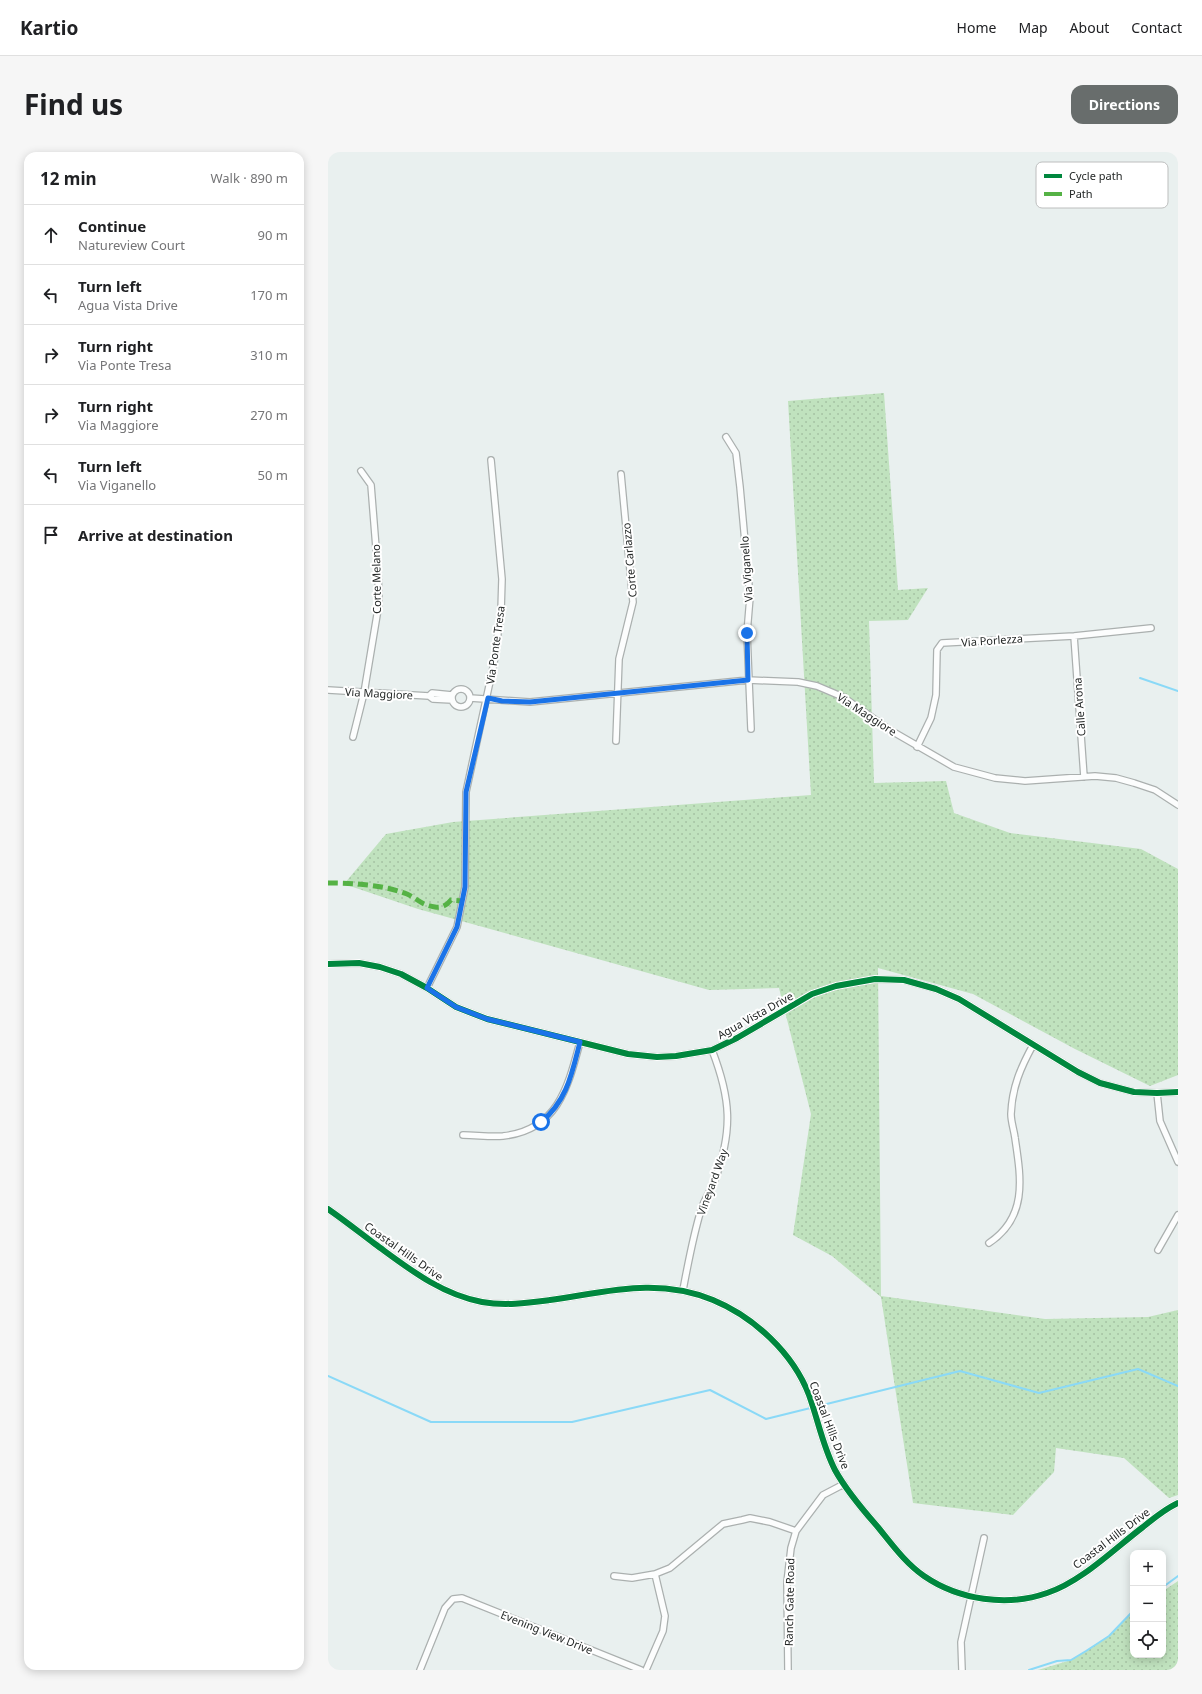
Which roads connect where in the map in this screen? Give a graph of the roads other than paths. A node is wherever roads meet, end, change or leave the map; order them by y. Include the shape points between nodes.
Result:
1 (726, 437) dead end
2 (491, 460) dead end
3 (361, 471) dead end
4 (622, 474) dead end
5 (1151, 628) dead end
6 (1074, 636) junction
7 (748, 680) junction
8 (328, 690) edge
9 (364, 693) junction
10 (619, 693) junction
11 (452, 698) junction
12 (470, 698) junction
13 (488, 698) junction
14 (751, 728) dead end
15 (353, 737) dead end
16 (616, 741) dead end
17 (917, 747) junction
18 (1084, 777) junction
19 (1178, 805) edge
20 (328, 964) edge
21 (427, 988) junction
22 (580, 1042) junction
23 (1033, 1044) junction
24 (712, 1050) junction
25 (1178, 1092) edge
26 (1157, 1093) junction
27 (463, 1135) dead end
28 (1178, 1162) edge
29 (328, 1209) edge
30 (1178, 1215) edge
31 (989, 1243) dead end
32 (1158, 1250) dead end
33 (683, 1290) junction
34 (844, 1484) junction
35 (1178, 1503) edge
36 (796, 1531) junction
37 (984, 1538) dead end
38 (655, 1574) junction
39 (614, 1576) dead end
40 (970, 1596) junction
41 (420, 1670) edge
42 (641, 1670) edge
43 (646, 1670) edge
44 (788, 1670) edge
45 (962, 1670) edge

1 - 7 street, Via Viganello via 736,453 747,559 750,596 747,633
2 - 13 street, Via Ponte Tresa via 502,589 498,646
3 - 9 street, Corte Melano via 371,485 378,586 378,612
4 - 10 street, Corte Carlazzo via 633,602 619,659
5 - 6 street, Via Porlezza
6 - 17 street, Via Porlezza via 942,643 937,650 936,695 931,718
6 - 18 street, Calle Arona
7 - 10 street, Via Maggiore
7 - 14 street, Via Viganello
7 - 17 street, Via Maggiore via 798,682 830,691 851,702
8 - 9 street, Via Maggiore
9 - 11 street, Via Maggiore via 429,696 432,694
9 - 15 street, Corte Melano
10 - 13 street, Via Maggiore via 530,702
10 - 16 street, Corte Carlazzo
11 - 12 street via 456,705 464,706
11 - 12 street via 456,690 464,689
12 - 13 street, Via Maggiore
13 - 21 street, Via Ponte Tresa via 466,792 463,901 457,927
17 - 18 street, Via Maggiore via 954,767 995,778 1025,782
18 - 19 street, Via Maggiore via 1105,777 1134,783 1155,790
20 - 21 street, Agua Vista Drive via 354,963 380,967 401,974
21 - 22 street, Agua Vista Drive via 456,1007 487,1019
22 - 24 street, Agua Vista Drive via 647,1057 676,1056
22 - 27 street via 566,1091 558,1105 544,1119 527,1130 512,1134
23 - 24 street, Agua Vista Drive via 959,999 936,989 904,980 874,979 846,983 812,994
23 - 26 street, Agua Vista Drive via 1100,1083 1134,1092
23 - 31 street via 1016,1079 1012,1105 1020,1182 1018,1203 1006,1228
24 - 33 street, Vineyard Way via 725,1092 728,1133 714,1182 701,1208
25 - 26 street, Agua Vista Drive
26 - 28 street via 1160,1121
29 - 33 street, Coastal Hills Drive via 425,1280 449,1292 478,1301 522,1304 637,1287
30 - 32 street
33 - 34 street, Coastal Hills Drive via 717,1301 740,1314 766,1334 785,1355 808,1393 828,1454
34 - 36 street, Ranch Gate Road via 823,1495
34 - 40 street, Coastal Hills Drive via 907,1561 925,1577
35 - 40 street, Coastal Hills Drive via 1087,1571 1056,1590 1017,1600 989,1600
36 - 38 street via 750,1518 723,1524 670,1568
36 - 44 street, Ranch Gate Road via 789,1556 787,1582
37 - 40 street
38 - 39 street via 632,1578
38 - 43 street via 665,1616 664,1631
40 - 45 street via 961,1642
41 - 42 street, Evening View Drive via 445,1608 453,1599 465,1599

